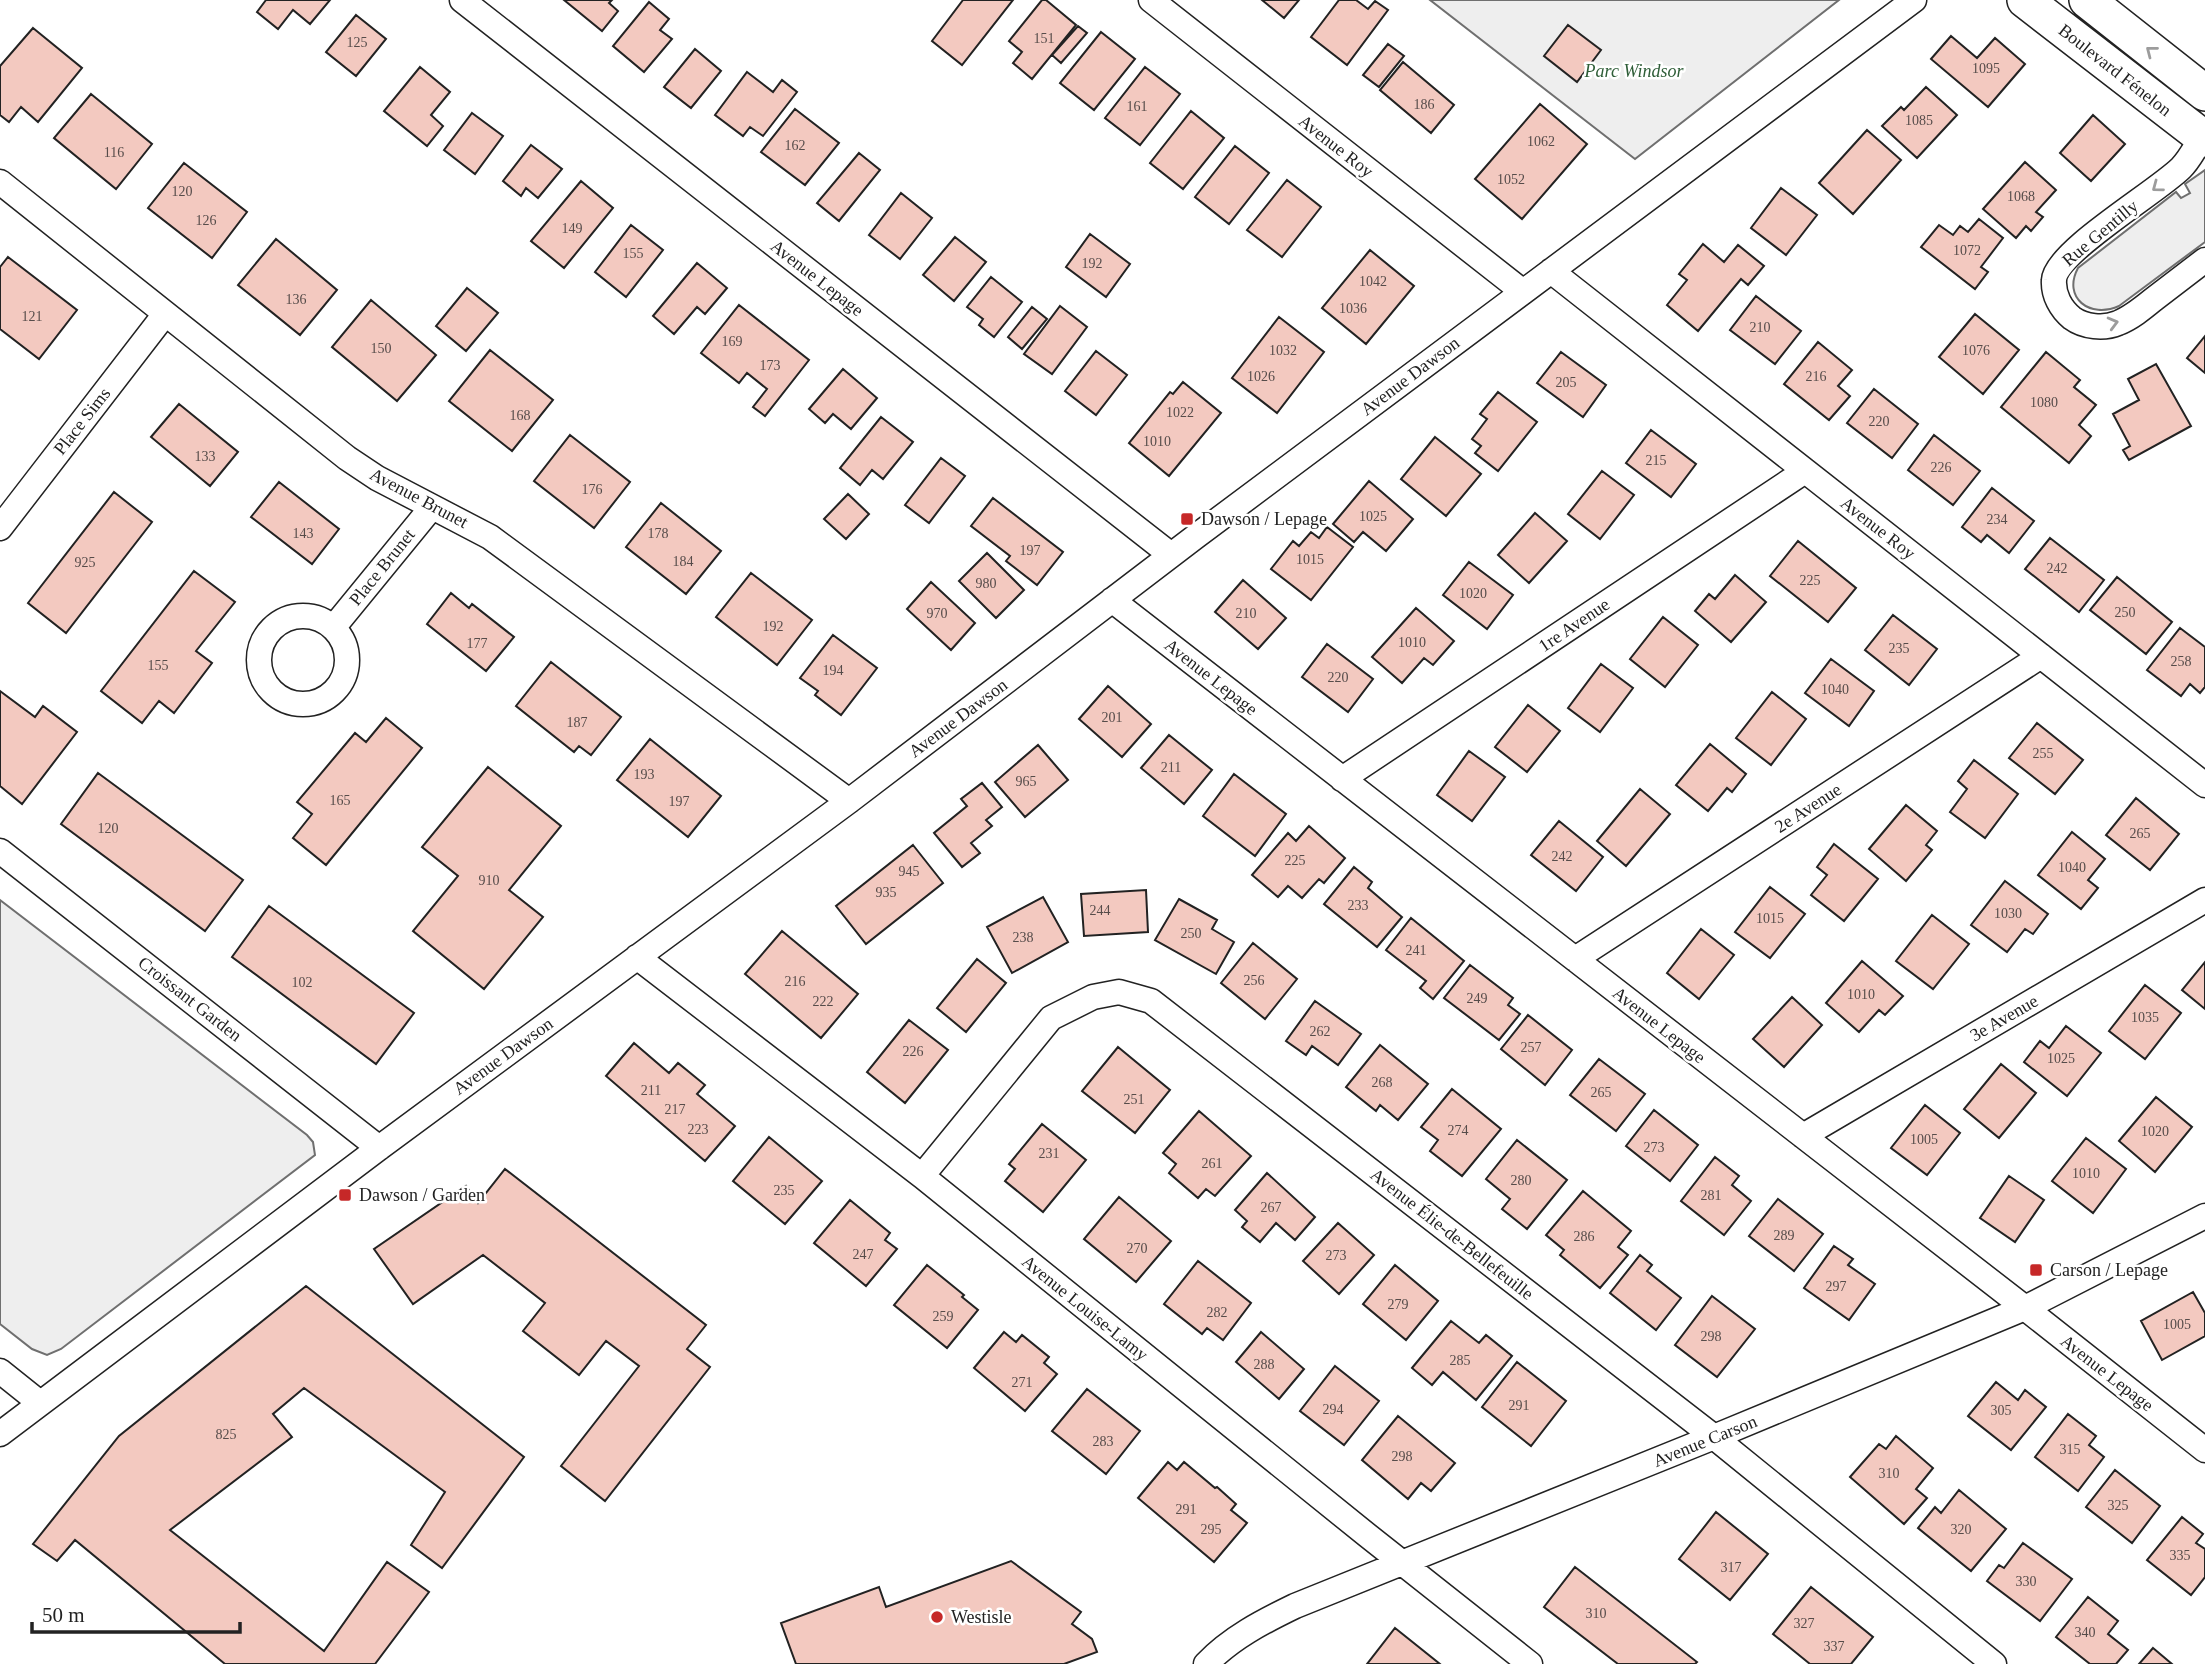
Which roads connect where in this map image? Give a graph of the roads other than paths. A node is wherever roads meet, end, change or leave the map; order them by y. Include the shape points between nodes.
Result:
1 (462, 0) edge
2 (1151, 0) edge
3 (1914, 0) edge
4 (2025, 0) edge
5 (2087, 0) edge
6 (2205, 93) edge
7 (2203, 138) edge
8 (0, 182) edge
9 (2205, 260) edge
10 (1551, 271) junction
11 (1522, 291) junction
12 (165, 314) junction
13 (1805, 471) junction
14 (432, 507) junction
15 (0, 528) edge
16 (1171, 555) junction
17 (1112, 600) junction
18 (333, 628) dead end
19 (2041, 656) junction
20 (1342, 779) junction
21 (2205, 785) edge
22 (849, 801) junction
23 (0, 851) edge
24 (2205, 900) edge
25 (637, 957) junction
26 (1575, 959) junction
27 (1803, 1136) junction
28 (379, 1147) junction
29 (922, 1176) junction
30 (2205, 1216) edge
31 (2025, 1308) junction
32 (0, 1371) edge
33 (40, 1403) junction
34 (0, 1434) edge
35 (1714, 1437) junction
36 (2205, 1450) edge
37 (1401, 1562) junction
38 (1206, 1664) edge
39 (1530, 1664) edge
40 (1994, 1664) edge

1 - 16 street, Avenue Lepage
2 - 11 street, Avenue Roy
3 - 10 street, Avenue Dawson
4 - 7 street, Boulevard Fénelon
6 -> 5 street
7 -> 9 street, Rue Gentilly via 2174,175 2066,258 2054,287 2062,308 2077,321 2116,324
8 - 12 street, Avenue Brunet
10 - 11 street, Avenue Dawson
10 - 13 street, Avenue Roy
11 - 16 street, Avenue Dawson
12 - 14 street, Avenue Brunet via 347,458
12 - 15 street, Place Sims
13 - 19 street, Avenue Roy
13 - 20 street, 1re Avenue
14 - 18 street, Place Brunet
14 - 22 street, Avenue Brunet via 490,537
16 - 17 street, Avenue Dawson
17 - 20 street, Avenue Lepage
17 - 22 street, Avenue Dawson
19 - 21 street, Avenue Roy
19 - 26 street, 2e Avenue
20 - 26 street, Avenue Lepage
22 - 25 street, Avenue Dawson
23 - 28 street, Croissant Garden
24 - 27 street, 3e Avenue
25 - 28 street, Avenue Dawson
25 - 29 street, Avenue Louise-Lamy
26 - 27 street, Avenue Lepage
27 - 31 street, Avenue Lepage
28 - 33 street, Avenue Dawson
29 - 35 street, Avenue Élie-de-Bellefeuille via 1051,1018 1093,997 1119,992 1151,1000
29 - 37 street, Avenue Louise-Lamy
30 - 31 street, Avenue Carson
31 - 35 street, Avenue Carson
31 - 36 street, Avenue Lepage
32 - 33 street
33 - 34 street, Avenue Dawson
35 - 37 street, Avenue Carson
35 - 40 street, Avenue Élie-de-Bellefeuille
37 - 38 street, Avenue Carson via 1270,1618 1236,1638
37 - 39 street, Avenue Louise-Lamy

